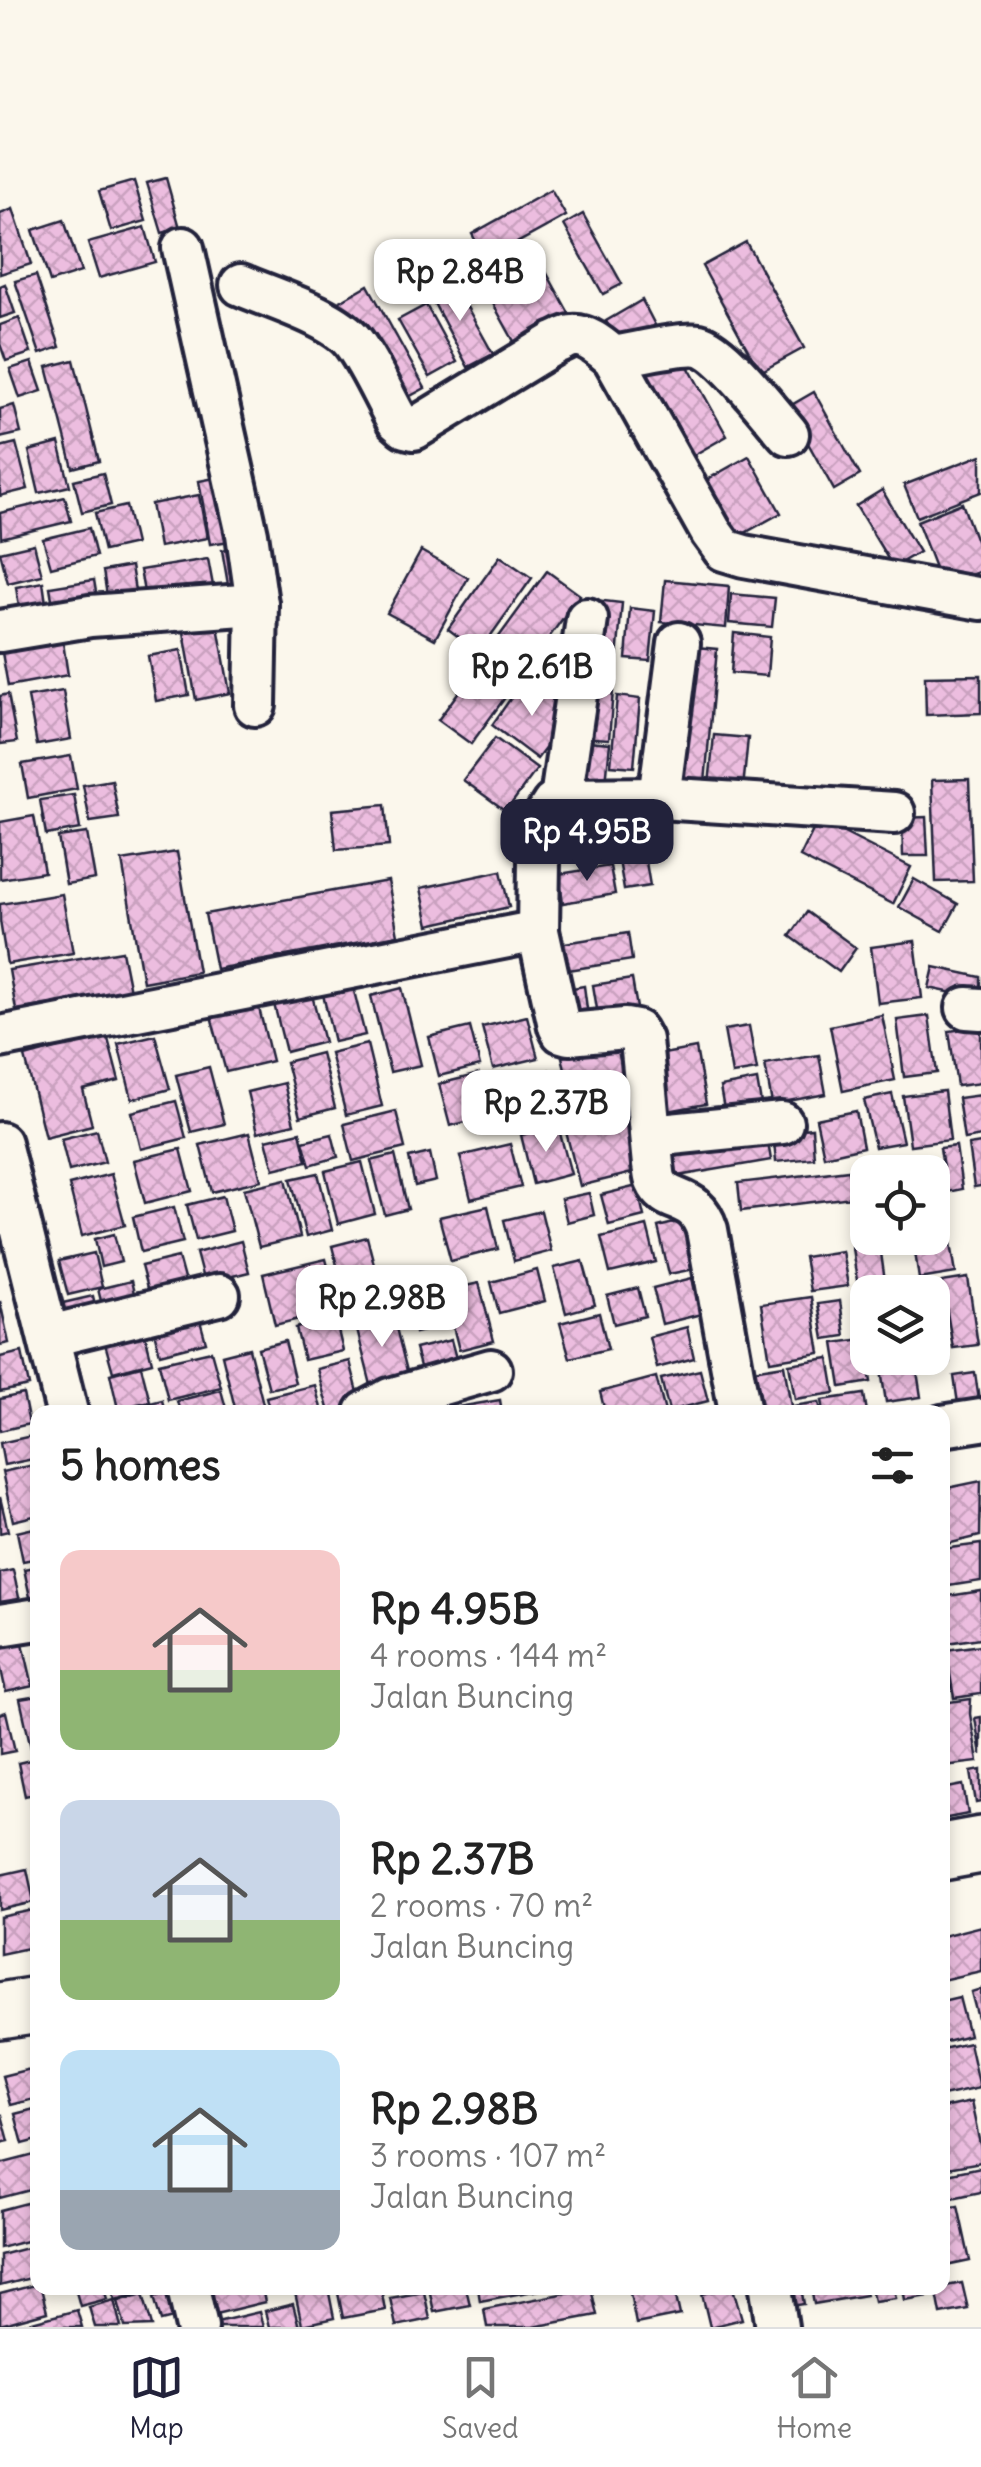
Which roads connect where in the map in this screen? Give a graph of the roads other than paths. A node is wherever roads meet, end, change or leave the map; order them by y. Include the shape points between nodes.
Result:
1 (182, 248) dead end
2 (241, 284) dead end
3 (613, 357) junction
4 (788, 434) dead end
5 (981, 599) edge
6 (257, 604) junction
7 (587, 619) dead end
8 (0, 632) edge
9 (679, 643) dead end
10 (255, 705) dead end
11 (659, 798) junction
12 (554, 807) junction
13 (894, 813) dead end
14 (538, 931) junction
15 (0, 1036) edge
16 (782, 1122) dead end
17 (651, 1136) junction
18 (0, 1142) edge
19 (219, 1295) dead end
20 (50, 1336) junction
21 (491, 1370) dead end
22 (65, 1405) edge
23 (379, 1405) edge
24 (739, 1405) edge
25 (981, 1420) edge
26 (950, 1425) edge
27 (30, 1620) edge
28 (0, 1625) edge
29 (981, 1845) edge
30 (950, 1851) edge
31 (30, 2005) edge
32 (0, 2011) edge
33 (773, 2295) edge
34 (778, 2327) edge

1 - 6 street
2 - 3 street via 340,330 354,342 397,420 414,429 574,335
3 - 4 street via 694,344 708,348
3 - 5 street via 724,550
6 - 8 street via 90,616
6 - 10 street
7 - 12 street
9 - 11 street
11 - 12 street
11 - 13 street
12 - 14 street via 540,860
14 - 15 street
14 - 17 street via 562,1032 636,1032
16 - 17 street
17 - 24 street via 657,1184 695,1207 707,1230
18 - 20 street
19 - 20 street
20 - 22 street
21 - 23 street
25 - 26 street
27 - 28 street
29 - 30 highway
31 - 32 highway
33 - 34 street

